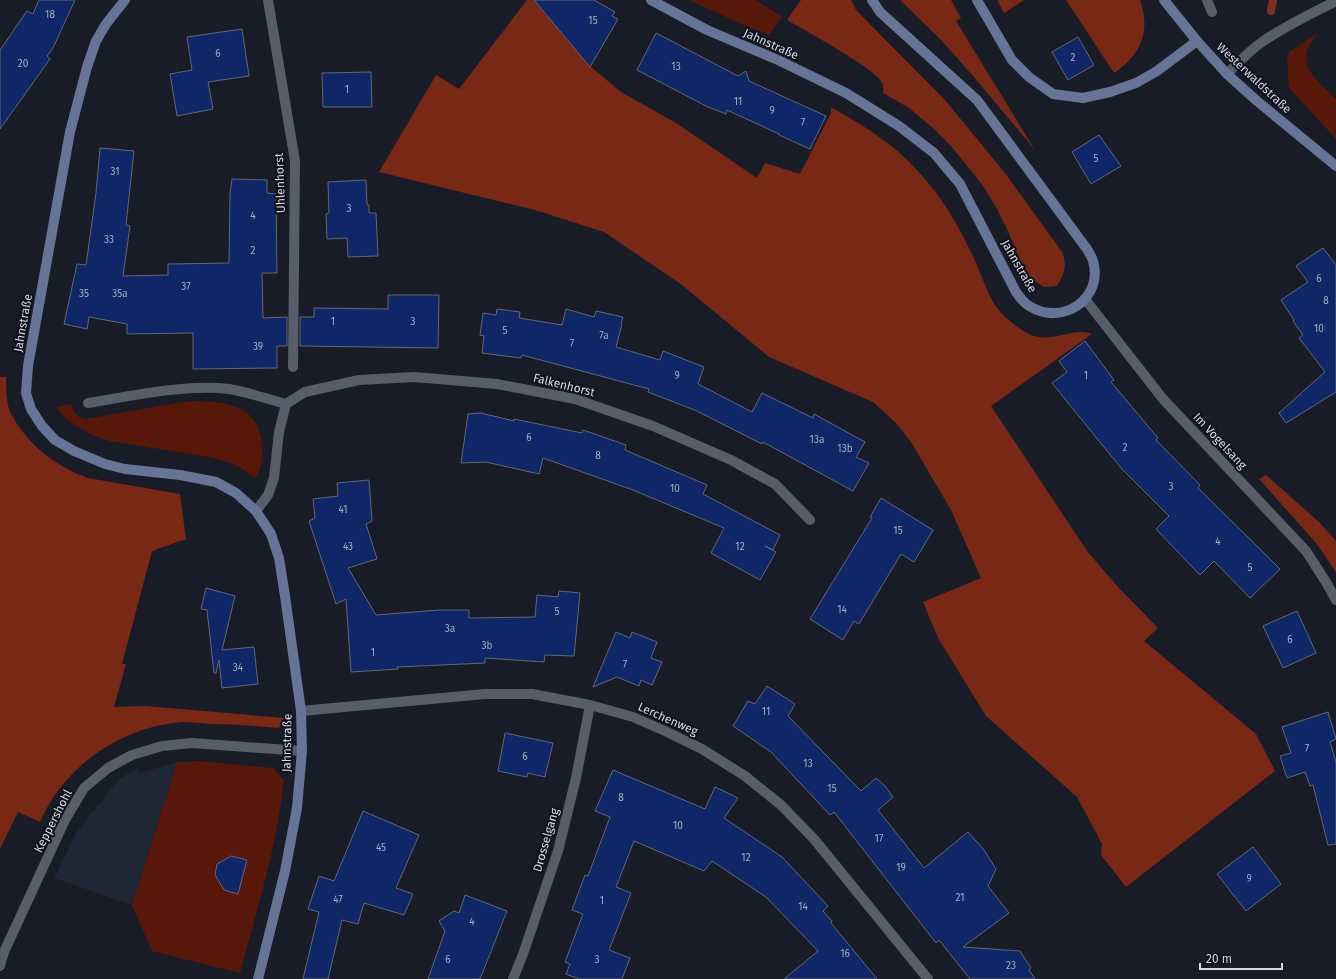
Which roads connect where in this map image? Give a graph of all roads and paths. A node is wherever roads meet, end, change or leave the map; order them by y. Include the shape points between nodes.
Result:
1 (125, 0) edge
2 (268, 0) edge
3 (651, 0) edge
4 (872, 0) edge
5 (977, 0) edge
6 (1164, 0) edge
7 (1207, 0) edge
8 (1336, 1) edge
9 (1212, 12) dead end
10 (1197, 41) junction
11 (1227, 74) junction
12 (1336, 166) edge
13 (1085, 299) junction
14 (293, 367) dead end
15 (88, 403) dead end
16 (286, 404) junction
17 (256, 511) junction
18 (810, 520) dead end
19 (1336, 600) edge
20 (590, 705) junction
21 (301, 711) junction
22 (302, 751) junction
23 (0, 966) edge
24 (258, 979) edge
25 (513, 979) edge
26 (928, 979) edge

1 - 17 street, Jahnstraße via 96,41 70,132 28,366 26,393 31,409 42,426 55,440 74,451 125,469 216,482 236,493
2 - 14 street, Uhlenhorst via 295,161
3 - 13 street, Jahnstraße via 707,30 846,93 899,126 934,153 960,184 1016,292 1030,307 1054,314 1067,312
4 - 13 street, Jahnstraße via 880,12 977,100 1087,250 1093,260 1094,280
5 - 10 street via 1012,60 1029,77 1053,94 1083,98 1110,92 1157,71
6 - 10 street, Westerwaldstraße
7 - 9 street
8 - 11 street via 1262,42
10 - 11 street, Westerwaldstraße
11 - 12 street, Westerwaldstraße
13 - 19 street, Im Vogelsang via 1163,399 1306,551
15 - 16 street via 154,393 213,388 231,389
16 - 17 street via 278,432 274,478 268,495
16 - 18 street, Falkenhorst via 305,392 359,380 414,377 497,384 575,399 653,426 731,460 776,484
17 - 21 street, Jahnstraße via 271,534 279,558
20 - 21 street, Lerchenweg via 532,694 484,694
20 - 25 street, Drosselgang via 558,851
20 - 26 street, Lerchenweg via 633,718 702,749 751,781 781,805 814,839
21 - 22 street, Jahnstraße
22 - 23 street, Keppershohl via 192,743 162,746 132,755 108,768 84,788 65,820 4,952
22 - 24 street, Jahnstraße via 296,808 285,871

